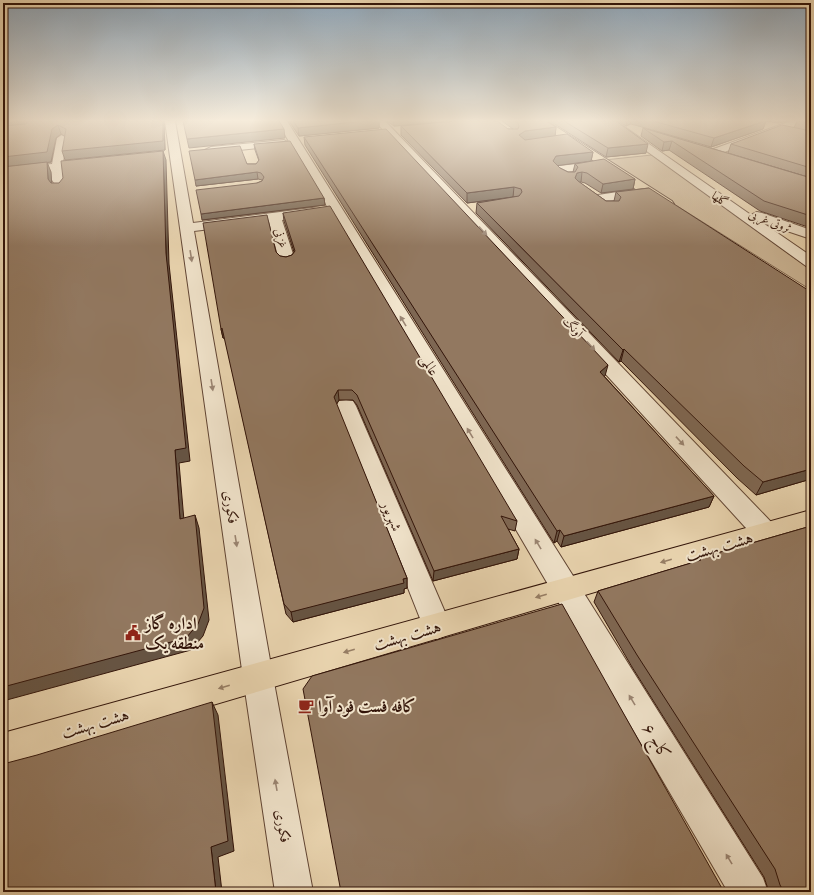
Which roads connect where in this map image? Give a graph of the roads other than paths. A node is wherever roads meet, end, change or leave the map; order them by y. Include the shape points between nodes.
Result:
1 (58, 163) edge
2 (87, 163) edge
3 (178, 163) edge
4 (311, 163) edge
5 (422, 163) edge
6 (669, 163) edge
7 (604, 164) joint
8 (57, 166) junction
9 (3, 172) edge
10 (569, 177) edge
11 (59, 188) edge
12 (587, 191) edge
13 (647, 192) junction
14 (598, 199) junction
15 (730, 206) junction
16 (335, 209) junction
17 (616, 211) edge
18 (680, 213) edge
19 (274, 217) junction
20 (187, 228) junction
21 (811, 235) edge
22 (287, 260) edge
23 (811, 263) edge
24 (346, 406) dead end
25 (811, 520) edge
26 (765, 532) junction
27 (565, 589) junction
28 (438, 626) junction
29 (258, 677) junction
30 (3, 750) edge
31 (294, 892) edge
32 (749, 892) edge

1 - 8 street
2 - 8 street
3 - 20 street, فکوری via 189,192
4 - 16 street, عالمی
5 -> 26 street, آونگ via 470,208
6 - 15 street, گلها
7 - 10 street via 559,170
7 - 13 main road
8 - 9 street
8 - 11 street
12 - 14 street
13 - 14 street
13 - 18 main road
14 - 17 street
15 - 21 street, ثروتی غربی
15 - 23 street, گلها
16 - 19 street
27 -> 16 street, عالمی
19 - 20 street
19 - 22 street, غزنی
20 -> 29 street, فکوری
24 - 28 street, شهریور
25 - 26 main road, هشت بهشت
26 -> 27 main road, هشت بهشت
27 -> 28 main road, هشت بهشت
32 -> 27 street, کاج ۶
28 -> 29 main road, هشت بهشت
29 -> 30 main road, هشت بهشت
31 -> 29 street, فکوری

